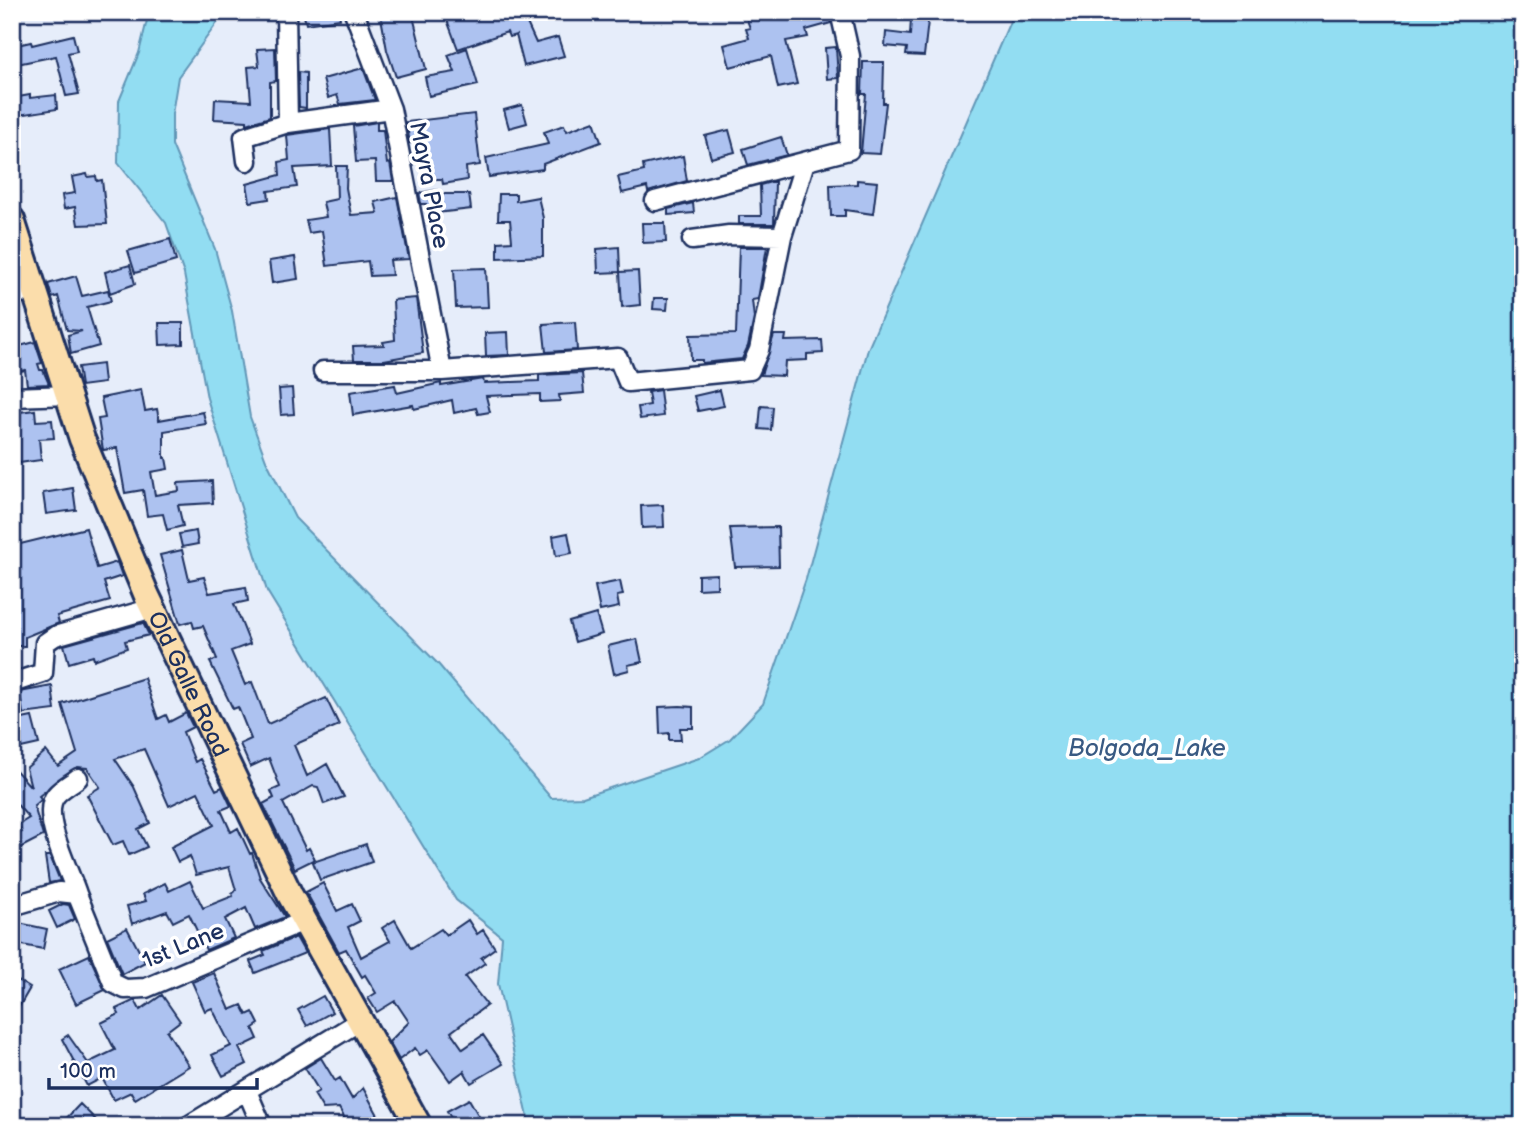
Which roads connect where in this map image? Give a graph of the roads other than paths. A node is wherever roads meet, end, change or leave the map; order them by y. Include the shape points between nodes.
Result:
1 (286, 12) edge
2 (354, 12) edge
3 (840, 12) edge
4 (391, 108) junction
5 (288, 122) junction
6 (247, 161) dead end
7 (805, 162) junction
8 (655, 201) dead end
9 (12, 220) edge
10 (782, 236) junction
11 (692, 240) dead end
12 (24, 293) edge
13 (323, 371) dead end
14 (442, 371) junction
15 (70, 395) junction
16 (12, 397) edge
17 (153, 608) junction
18 (12, 683) edge
19 (78, 778) dead end
20 (77, 894) junction
21 (12, 906) edge
22 (304, 921) junction
23 (360, 1021) junction
24 (247, 1091) junction
25 (188, 1126) edge
26 (262, 1126) edge
27 (419, 1126) edge

1 - 5 street
2 - 4 street, Mayra Place
3 - 7 street via 850,57 849,149
4 - 5 street
4 - 14 street, Mayra Place
5 - 6 street via 244,137
7 - 8 street
7 - 10 street
9 - 12 highway, Old Galle Road
10 - 11 street
10 - 14 street via 759,351 750,370 628,382 618,358
12 - 15 highway, Old Galle Road
13 - 14 street
15 - 16 street
15 - 17 highway, Old Galle Road via 82,439
17 - 18 street via 55,636 45,643 43,673
17 - 22 highway, Old Galle Road
19 - 20 street, 1st Lane via 55,795 50,810
20 - 21 street via 59,892
20 - 22 street, 1st Lane via 113,983 125,989 146,988
22 - 23 highway, Old Galle Road
23 - 24 street
23 - 27 highway, Old Galle Road
24 - 25 street
24 - 26 street

